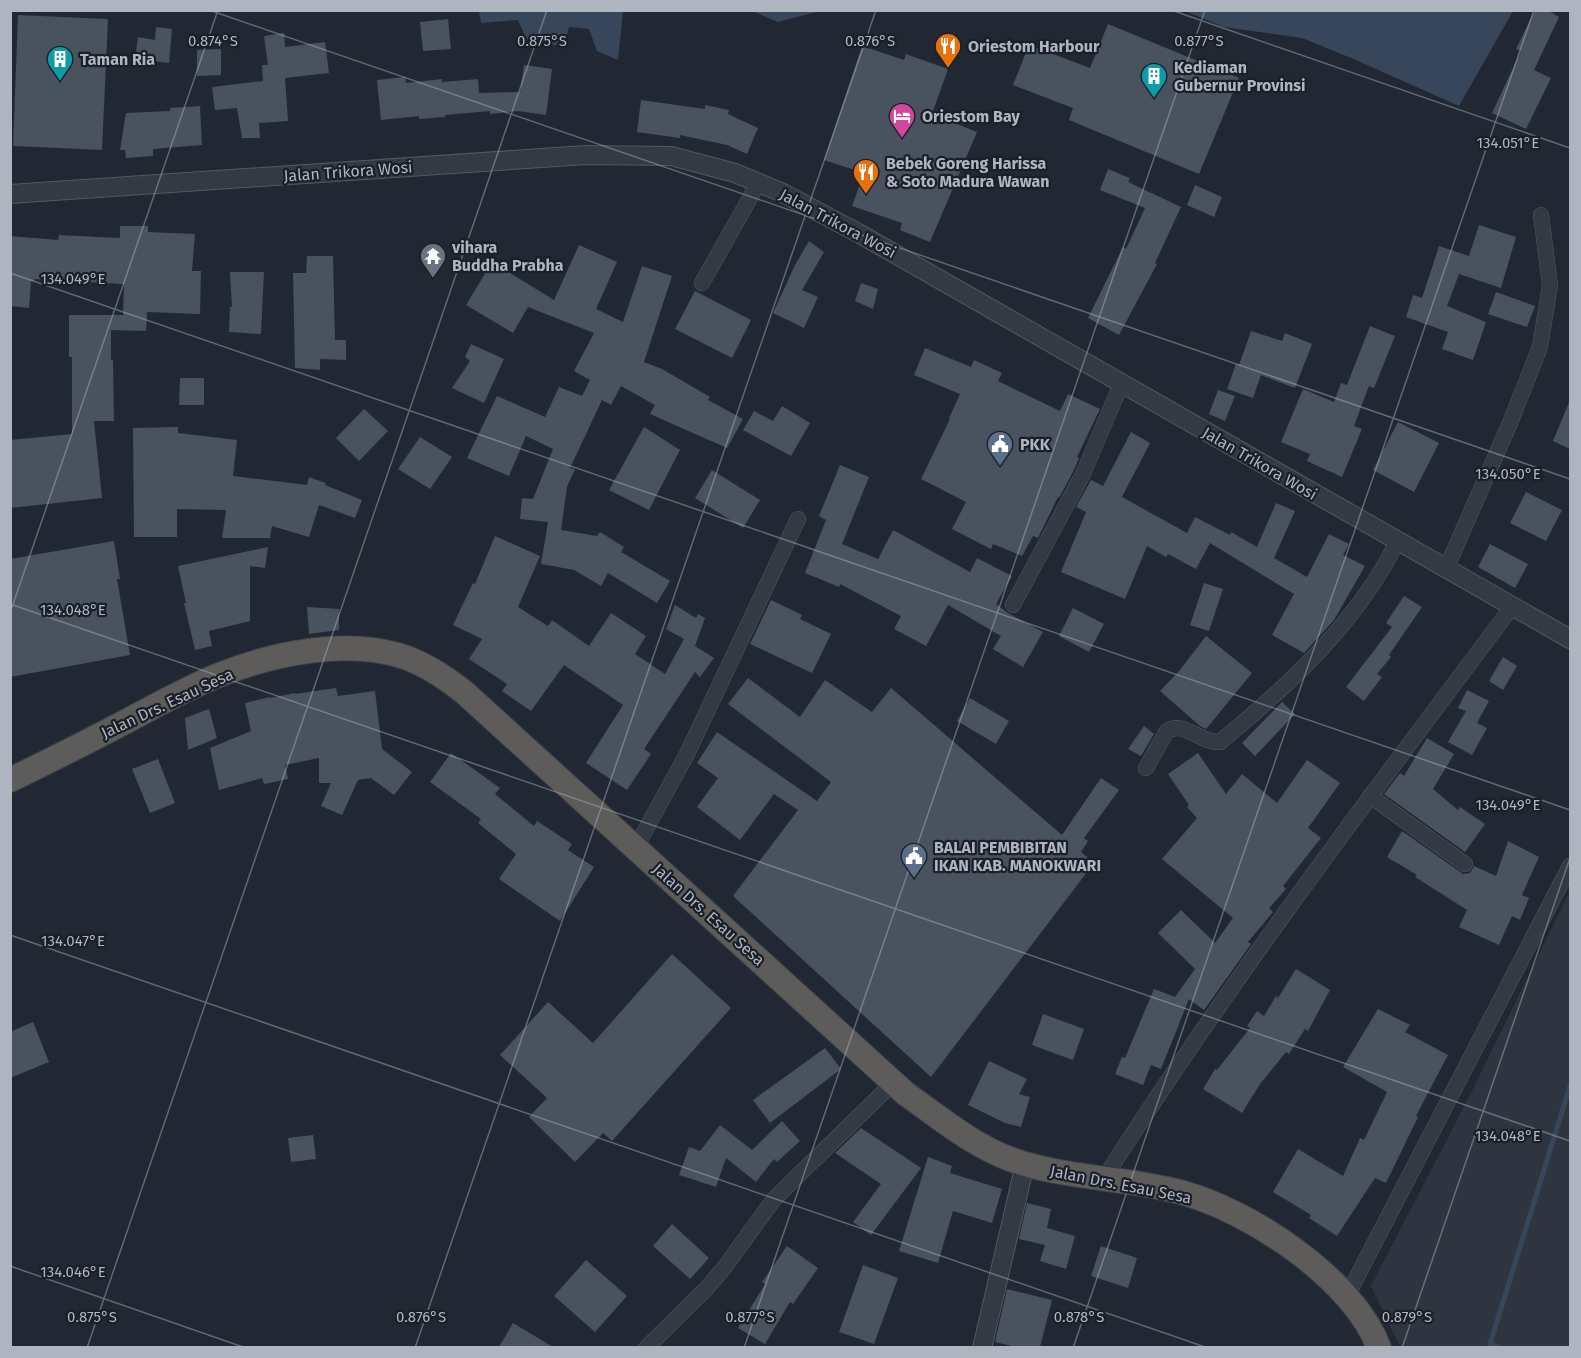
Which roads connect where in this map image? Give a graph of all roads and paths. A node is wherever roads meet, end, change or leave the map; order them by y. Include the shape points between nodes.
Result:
1 (759, 182) junction
2 (10, 194) edge
3 (1541, 214) dead end
4 (702, 284) dead end
5 (1122, 382) junction
6 (798, 519) dead end
7 (1397, 542) junction
8 (1446, 570) junction
9 (1013, 605) dead end
10 (1512, 607) junction
11 (1570, 639) edge
12 (1146, 768) dead end
13 (10, 780) edge
14 (1370, 796) junction
15 (635, 849) junction
16 (1465, 864) dead end
17 (1570, 866) edge
18 (894, 1082) junction
19 (1025, 1164) junction
20 (1103, 1180) junction
21 (1347, 1296) junction
22 (646, 1347) edge
23 (982, 1347) edge
24 (1379, 1347) edge

1 - 2 street, Jalan Trikora Wosi via 671,156 586,154
1 - 4 street
1 - 5 street, Jalan Trikora Wosi
3 - 8 street via 1550,285 1540,347
5 - 7 street, Jalan Trikora Wosi
5 - 9 street via 1083,474
6 - 15 street via 687,754
7 - 8 street, Jalan Trikora Wosi
7 - 12 street via 1383,570 1338,631 1290,681 1220,742 1213,743 1185,729 1175,727 1167,731
8 - 10 street, Jalan Trikora Wosi
10 - 11 street, Jalan Trikora Wosi
10 - 14 street
13 - 15 highway, Jalan Drs. Esau Sesa via 218,676 298,654 334,649 378,651 416,662 465,693
14 - 16 street
14 - 20 street via 1212,1017
15 - 18 highway, Jalan Drs. Esau Sesa
17 - 21 street
18 - 19 highway, Jalan Drs. Esau Sesa via 963,1135
18 - 22 street via 774,1199 712,1282
19 - 20 highway, Jalan Drs. Esau Sesa
19 - 23 street
20 - 21 highway, Jalan Drs. Esau Sesa via 1182,1192 1237,1215 1296,1251
21 - 24 highway, Jalan Drs. Esau Sesa

